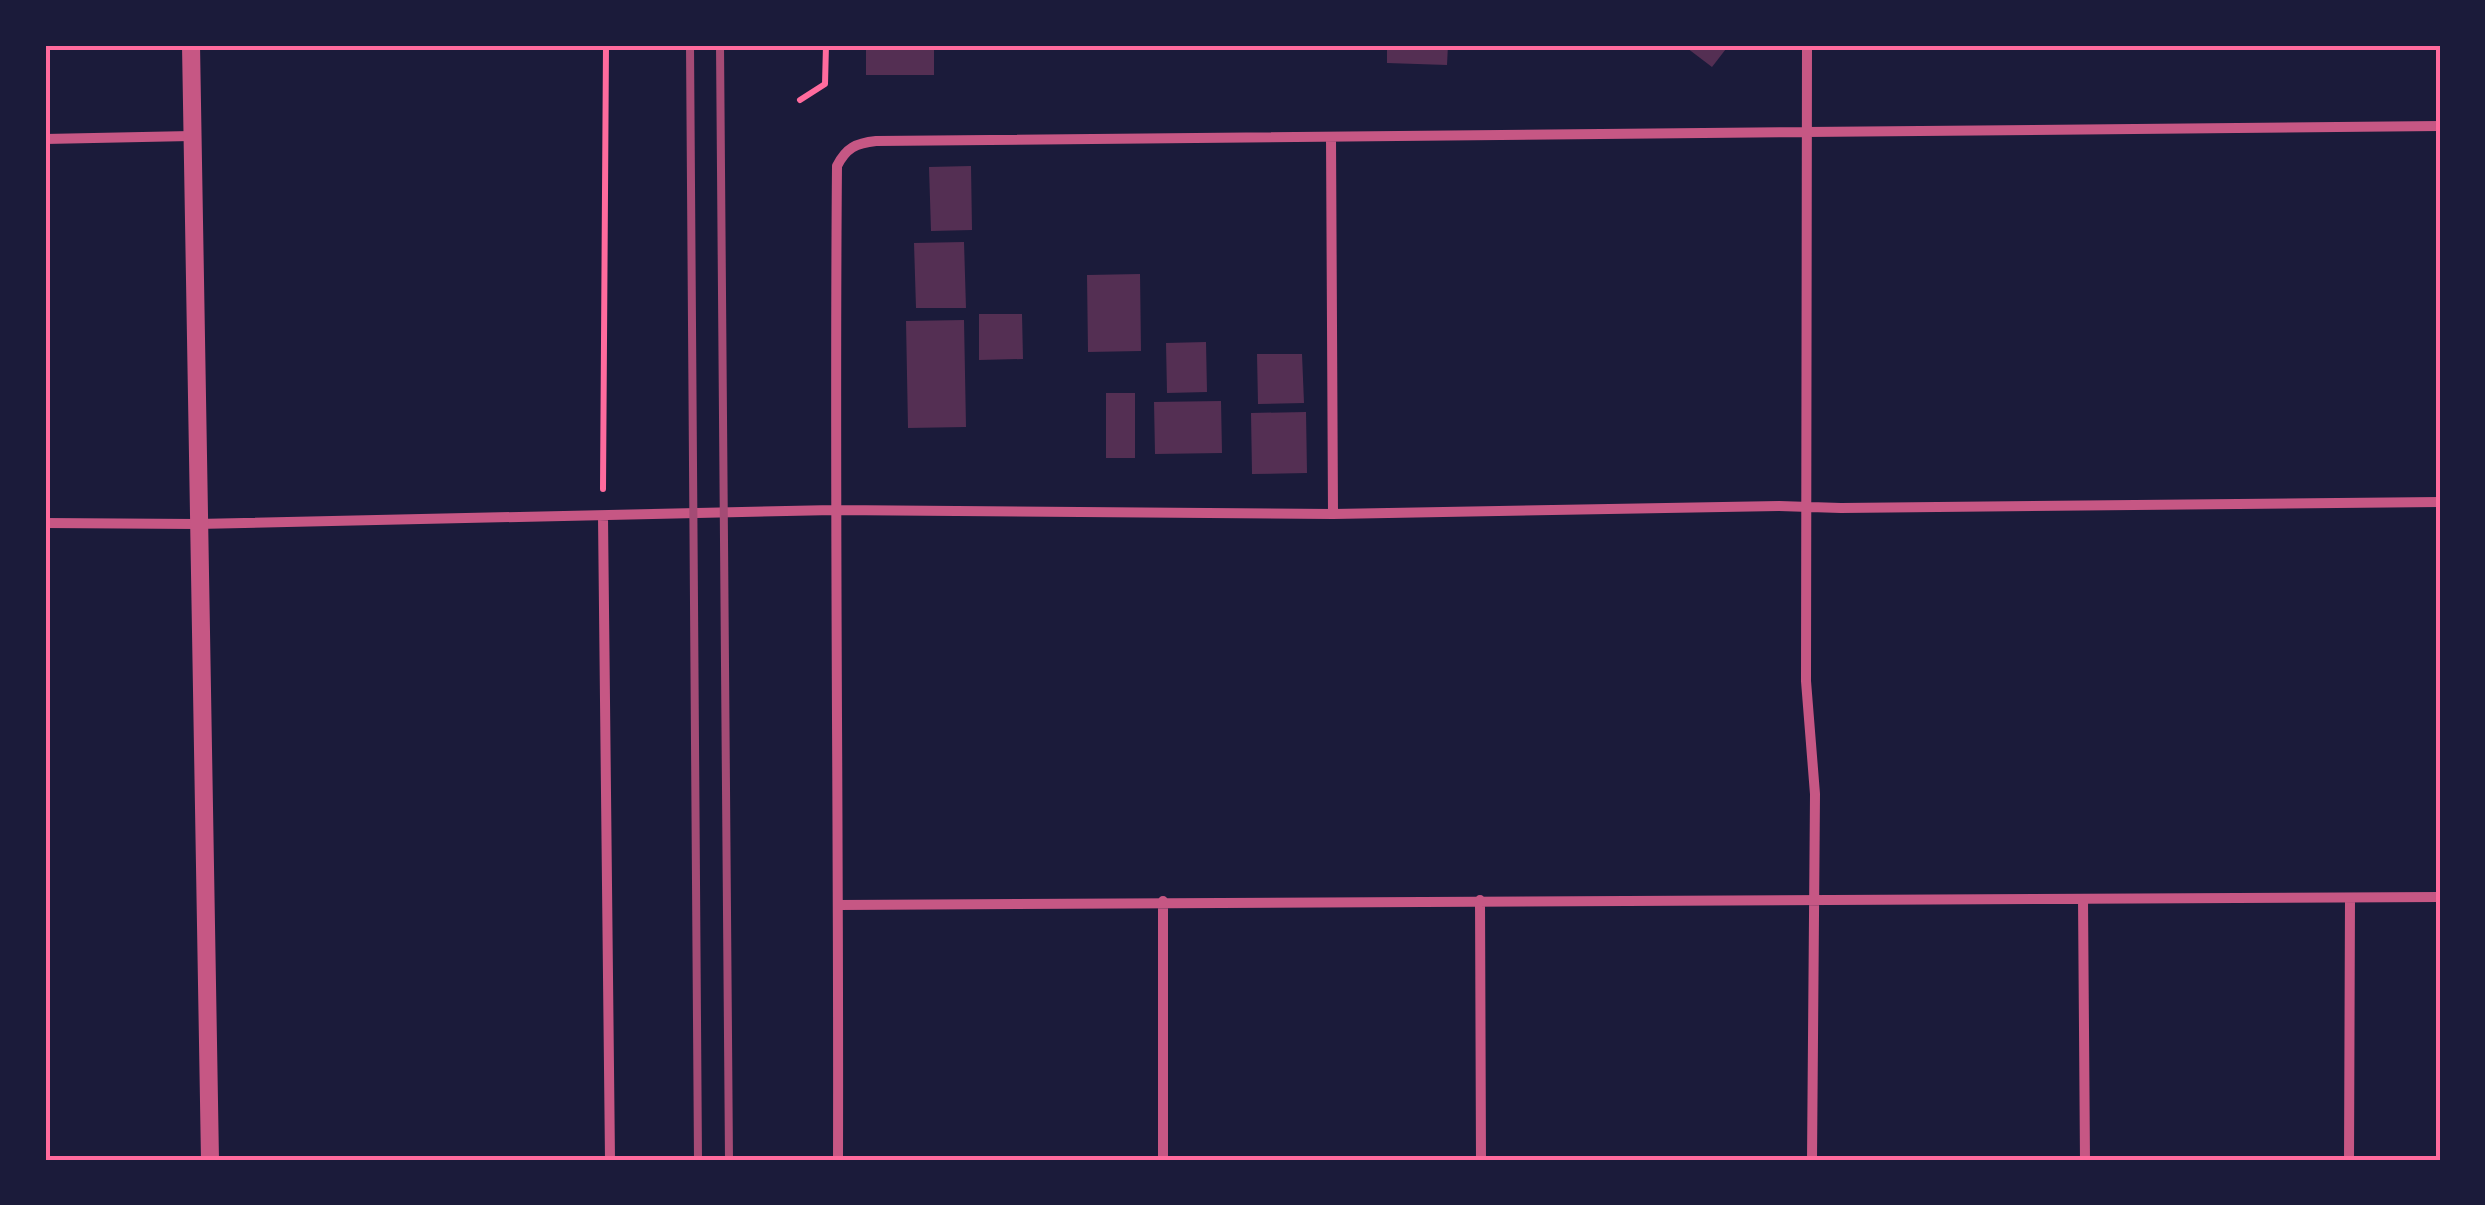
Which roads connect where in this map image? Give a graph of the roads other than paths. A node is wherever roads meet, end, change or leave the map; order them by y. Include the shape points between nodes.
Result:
1 (191, 45) edge
2 (1807, 45) edge
3 (2440, 126) edge
4 (1808, 132) junction
5 (191, 136) junction
6 (1332, 137) junction
7 (45, 139) edge
8 (2440, 502) edge
9 (1806, 506) junction
10 (834, 510) junction
11 (1333, 514) junction
12 (603, 516) junction
13 (45, 523) edge
14 (197, 524) junction
15 (2440, 896) edge
16 (2082, 898) junction
17 (2350, 898) junction
18 (1814, 899) junction
19 (1480, 900) junction
20 (1163, 902) junction
21 (839, 905) junction
22 (210, 1160) edge
23 (610, 1160) edge
24 (838, 1160) edge
25 (1164, 1160) edge
26 (1481, 1160) edge
27 (1812, 1160) edge
28 (2085, 1160) edge
29 (2349, 1160) edge

1 - 5 street
2 - 4 street
3 - 4 street
4 - 6 street
4 - 9 street
5 - 7 street
5 - 14 street
6 - 10 street via 876,141 846,150 836,166
6 - 11 street
8 - 9 street
9 - 11 street
9 - 18 street
10 - 11 street
10 - 12 street
10 - 21 street
12 - 14 street
12 - 23 street
13 - 14 street
14 - 22 street
15 - 17 street
16 - 17 street
16 - 18 street
16 - 28 street
17 - 29 street
18 - 19 street
18 - 27 street
19 - 20 street
19 - 26 street
20 - 21 street
20 - 25 street
21 - 24 street

